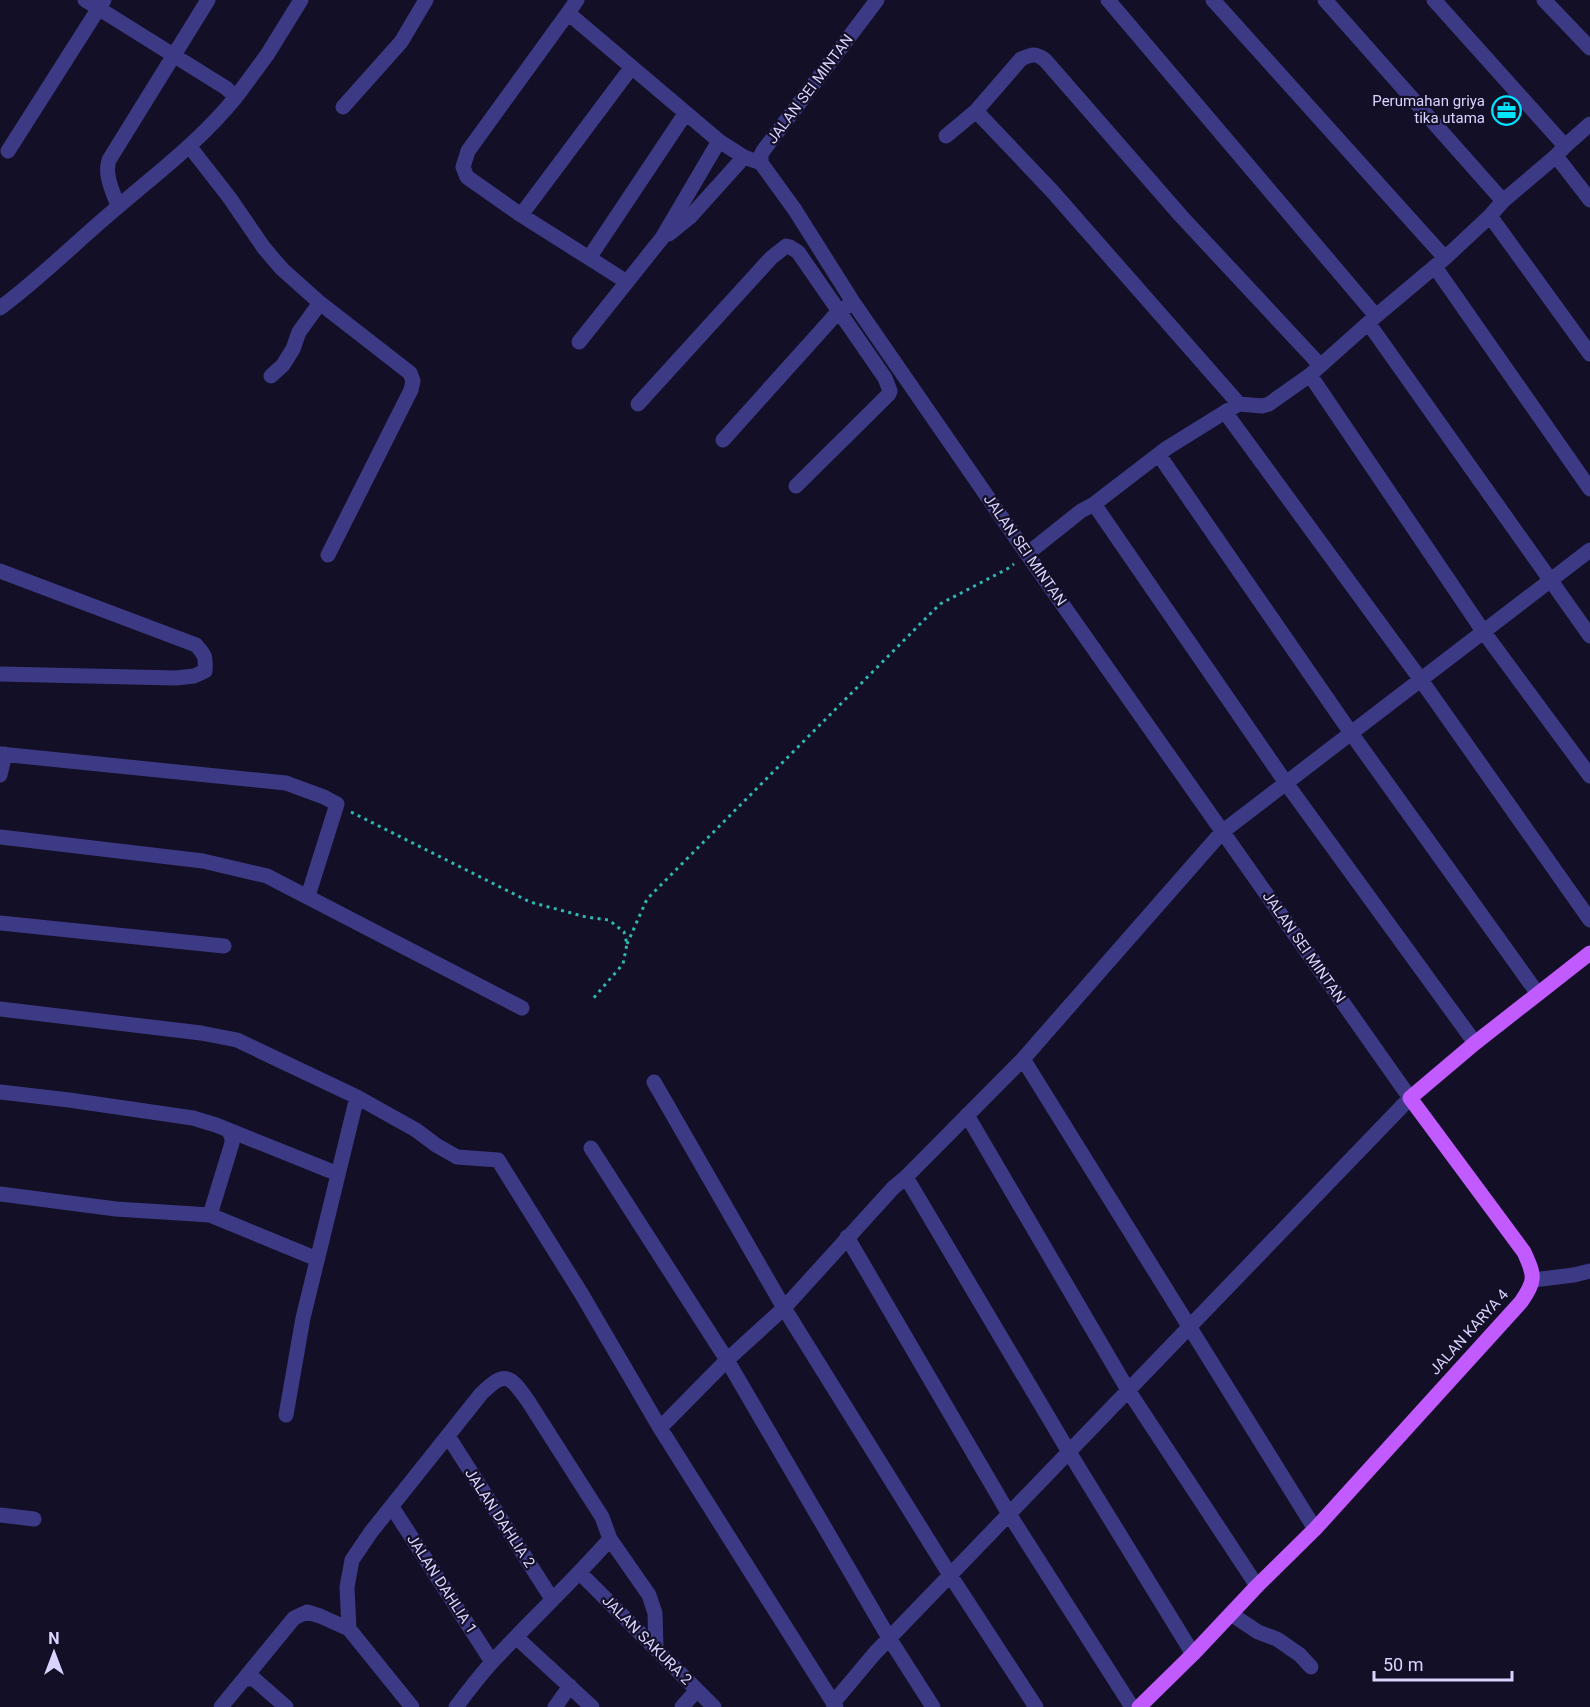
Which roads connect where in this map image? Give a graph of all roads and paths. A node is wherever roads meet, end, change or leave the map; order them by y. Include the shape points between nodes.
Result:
1 (85, 0) edge
2 (208, 0) edge
3 (301, 0) edge
4 (426, 0) edge
5 (577, 0) edge
6 (877, 0) edge
7 (1108, 0) edge
8 (1213, 0) edge
9 (1324, 0) edge
10 (1434, 0) edge
11 (1544, 0) edge
12 (101, 4) edge
13 (568, 13) junction
14 (1590, 48) edge
15 (174, 56) junction
16 (631, 68) junction
17 (236, 96) junction
18 (344, 107) dead end
19 (976, 111) junction
20 (685, 114) junction
21 (1590, 124) edge
22 (946, 136) dead end
23 (719, 141) junction
24 (190, 147) junction
25 (8, 151) dead end
26 (1561, 151) junction
27 (744, 157) junction
28 (761, 163) junction
29 (1590, 200) edge
30 (1503, 201) junction
31 (118, 207) junction
32 (521, 215) junction
33 (1490, 216) junction
34 (662, 238) junction
35 (589, 258) junction
36 (1440, 262) junction
37 (627, 282) junction
38 (854, 302) junction
39 (320, 303) junction
40 (0, 308) edge
41 (838, 312) junction
42 (1372, 320) junction
43 (579, 342) dead end
44 (1590, 354) edge
45 (1315, 370) junction
46 (272, 376) dead end
47 (638, 404) dead end
48 (1239, 404) junction
49 (1225, 411) junction
50 (723, 440) dead end
51 (1159, 455) junction
52 (796, 486) dead end
53 (1590, 489) edge
54 (1094, 504) junction
55 (1590, 550) edge
56 (1027, 554) junction
57 (328, 555) dead end
58 (0, 571) edge
59 (1550, 580) junction
60 (1483, 632) junction
61 (1590, 636) edge
62 (0, 674) edge
63 (1421, 680) junction
64 (1351, 733) junction
65 (2, 754) edge
66 (0, 775) edge
67 (1590, 776) edge
68 (1286, 783) junction
69 (337, 804) junction
70 (1222, 832) junction
71 (0, 837) edge
72 (308, 896) junction
73 (1590, 920) edge
74 (0, 923) edge
75 (627, 944) junction
76 (224, 946) dead end
77 (1590, 953) edge
78 (1538, 994) junction
79 (591, 1001) dead end
80 (522, 1008) dead end
81 (0, 1009) edge
82 (1475, 1043) junction
83 (1023, 1059) junction
84 (654, 1082) dead end
85 (0, 1092) edge
86 (357, 1097) junction
87 (1410, 1098) junction
88 (967, 1115) junction
89 (229, 1131) junction
90 (591, 1148) dead end
91 (338, 1174) junction
92 (906, 1177) junction
93 (0, 1194) edge
94 (210, 1215) junction
95 (847, 1237) junction
96 (317, 1259) junction
97 (1590, 1271) edge
98 (1533, 1280) junction
99 (784, 1308) junction
100 (1189, 1328) junction
101 (727, 1360) junction
102 (1128, 1390) junction
103 (286, 1415) dead end
104 (660, 1428) junction
105 (448, 1436) junction
106 (1069, 1452) junction
107 (392, 1506) junction
108 (1009, 1514) junction
109 (0, 1515) edge
110 (34, 1519) dead end
111 (1315, 1529) junction
112 (610, 1539) junction
113 (580, 1574) junction
114 (950, 1575) junction
115 (1257, 1586) junction
116 (552, 1599) junction
117 (1231, 1614) junction
118 (349, 1629) junction
119 (516, 1637) junction
120 (889, 1638) junction
121 (656, 1649) junction
122 (1193, 1654) junction
123 (492, 1662) junction
124 (1311, 1667) dead end
125 (244, 1679) junction
126 (570, 1686) junction
127 (698, 1690) junction
128 (835, 1705) edge
129 (221, 1707) edge
130 (286, 1707) edge
131 (412, 1707) edge
132 (456, 1707) edge
133 (555, 1707) edge
134 (592, 1707) edge
135 (682, 1707) edge
136 (714, 1707) edge
137 (933, 1707) edge
138 (1036, 1707) edge
139 (1131, 1707) edge
140 (1139, 1707) edge

1 - 12 street
2 - 15 street
3 - 17 street
4 - 18 street via 401,42
5 - 13 street
6 - 28 street, JALAN SEI MINTAN via 763,151
7 - 42 street
8 - 36 street
9 - 30 street
10 - 26 street
11 - 14 street
12 - 15 street
12 - 25 street
13 - 16 street
13 - 32 street via 468,151 462,167 467,177
15 - 17 street
15 - 31 street via 106,168
16 - 20 street
16 - 32 street
17 - 24 street
19 - 22 street
19 - 45 street via 1021,59 1031,54 1045,60
19 - 48 street via 1052,191
20 - 23 street
20 - 35 street
21 - 26 street
23 - 27 street
23 - 34 street
24 - 31 street
24 - 39 street via 264,248
26 - 29 street
26 - 30 street
27 - 28 street
27 - 34 street via 690,217
28 - 38 street, JALAN SEI MINTAN
30 - 33 street
31 - 40 street
32 - 35 street
33 - 36 street
33 - 44 street
34 - 37 street
35 - 37 street
36 - 42 street
36 - 53 street
37 - 43 street
38 - 41 street
38 - 56 street, JALAN SEI MINTAN
39 - 46 street via 298,332 283,365
39 - 57 street via 410,373 413,381
41 - 47 street via 798,252 786,246
41 - 50 street
41 - 52 street via 890,391
42 - 45 street
42 - 59 street
45 - 48 street via 1269,404
45 - 60 street
48 - 49 street
49 - 51 street
49 - 63 street
51 - 54 street
51 - 64 street
54 - 56 street
54 - 68 street
55 - 59 street
56 - 70 street, JALAN SEI MINTAN
56 - 75 path via 1007,569 940,604 647,899
58 - 62 street via 196,645 207,660 205,671 176,678
59 - 60 street
59 - 61 street
60 - 63 street
60 - 67 street
63 - 64 street
63 - 73 street
64 - 68 street
64 - 78 street
65 - 66 street
65 - 69 street via 286,783
68 - 70 street
68 - 82 street
69 - 72 street
69 - 75 path via 530,902 609,920 624,932
70 - 83 street
70 - 87 street, JALAN SEI MINTAN
71 - 72 street via 203,861 267,876
72 - 80 street
74 - 76 street
75 - 79 path via 623,964
77 - 78 main road
78 - 82 main road
81 - 86 street via 237,1040
82 - 87 main road
83 - 88 street
83 - 100 street
84 - 99 street
85 - 89 street via 193,1119
86 - 91 street
86 - 104 street via 457,1157 498,1160
87 - 98 main road via 1524,1252
87 - 100 street
88 - 92 street
88 - 102 street
89 - 91 street
89 - 94 street via 232,1143
90 - 101 street
91 - 96 street
92 - 95 street
92 - 106 street
93 - 94 street via 117,1209
94 - 96 street
95 - 99 street
95 - 108 street
96 - 103 street
97 - 98 street
98 - 111 main road, JALAN KARYA 4 via 1521,1302
99 - 101 street
99 - 114 street
100 - 102 street
100 - 111 street
101 - 104 street
101 - 120 street
102 - 106 street
102 - 115 street
104 - 128 street
105 - 107 street
105 - 112 street via 493,1382 507,1379 528,1401 602,1517
105 - 116 street, JALAN DAHLIA 2
106 - 108 street
106 - 122 street
107 - 118 street via 352,1560 347,1587
107 - 123 street, JALAN DAHLIA 1
108 - 114 street
108 - 139 street
109 - 110 street
111 - 115 main road, JALAN KARYA 4
112 - 113 street
112 - 121 street via 649,1595 655,1613
113 - 116 street
113 - 121 street, JALAN SAKURA 2
114 - 120 street
114 - 138 street
115 - 117 main road, JALAN KARYA 4
116 - 119 street
117 - 122 main road, JALAN KARYA 4
117 - 124 street via 1277,1639
118 - 125 street via 307,1612 300,1615
118 - 131 street
119 - 123 street
119 - 126 street
120 - 128 street
120 - 137 street
121 - 127 street, JALAN SAKURA 2
122 - 140 main road, JALAN KARYA 4
123 - 132 street
125 - 129 street
125 - 130 street via 254,1679
126 - 133 street
126 - 134 street
127 - 135 street
127 - 136 street, JALAN SAKURA 2

